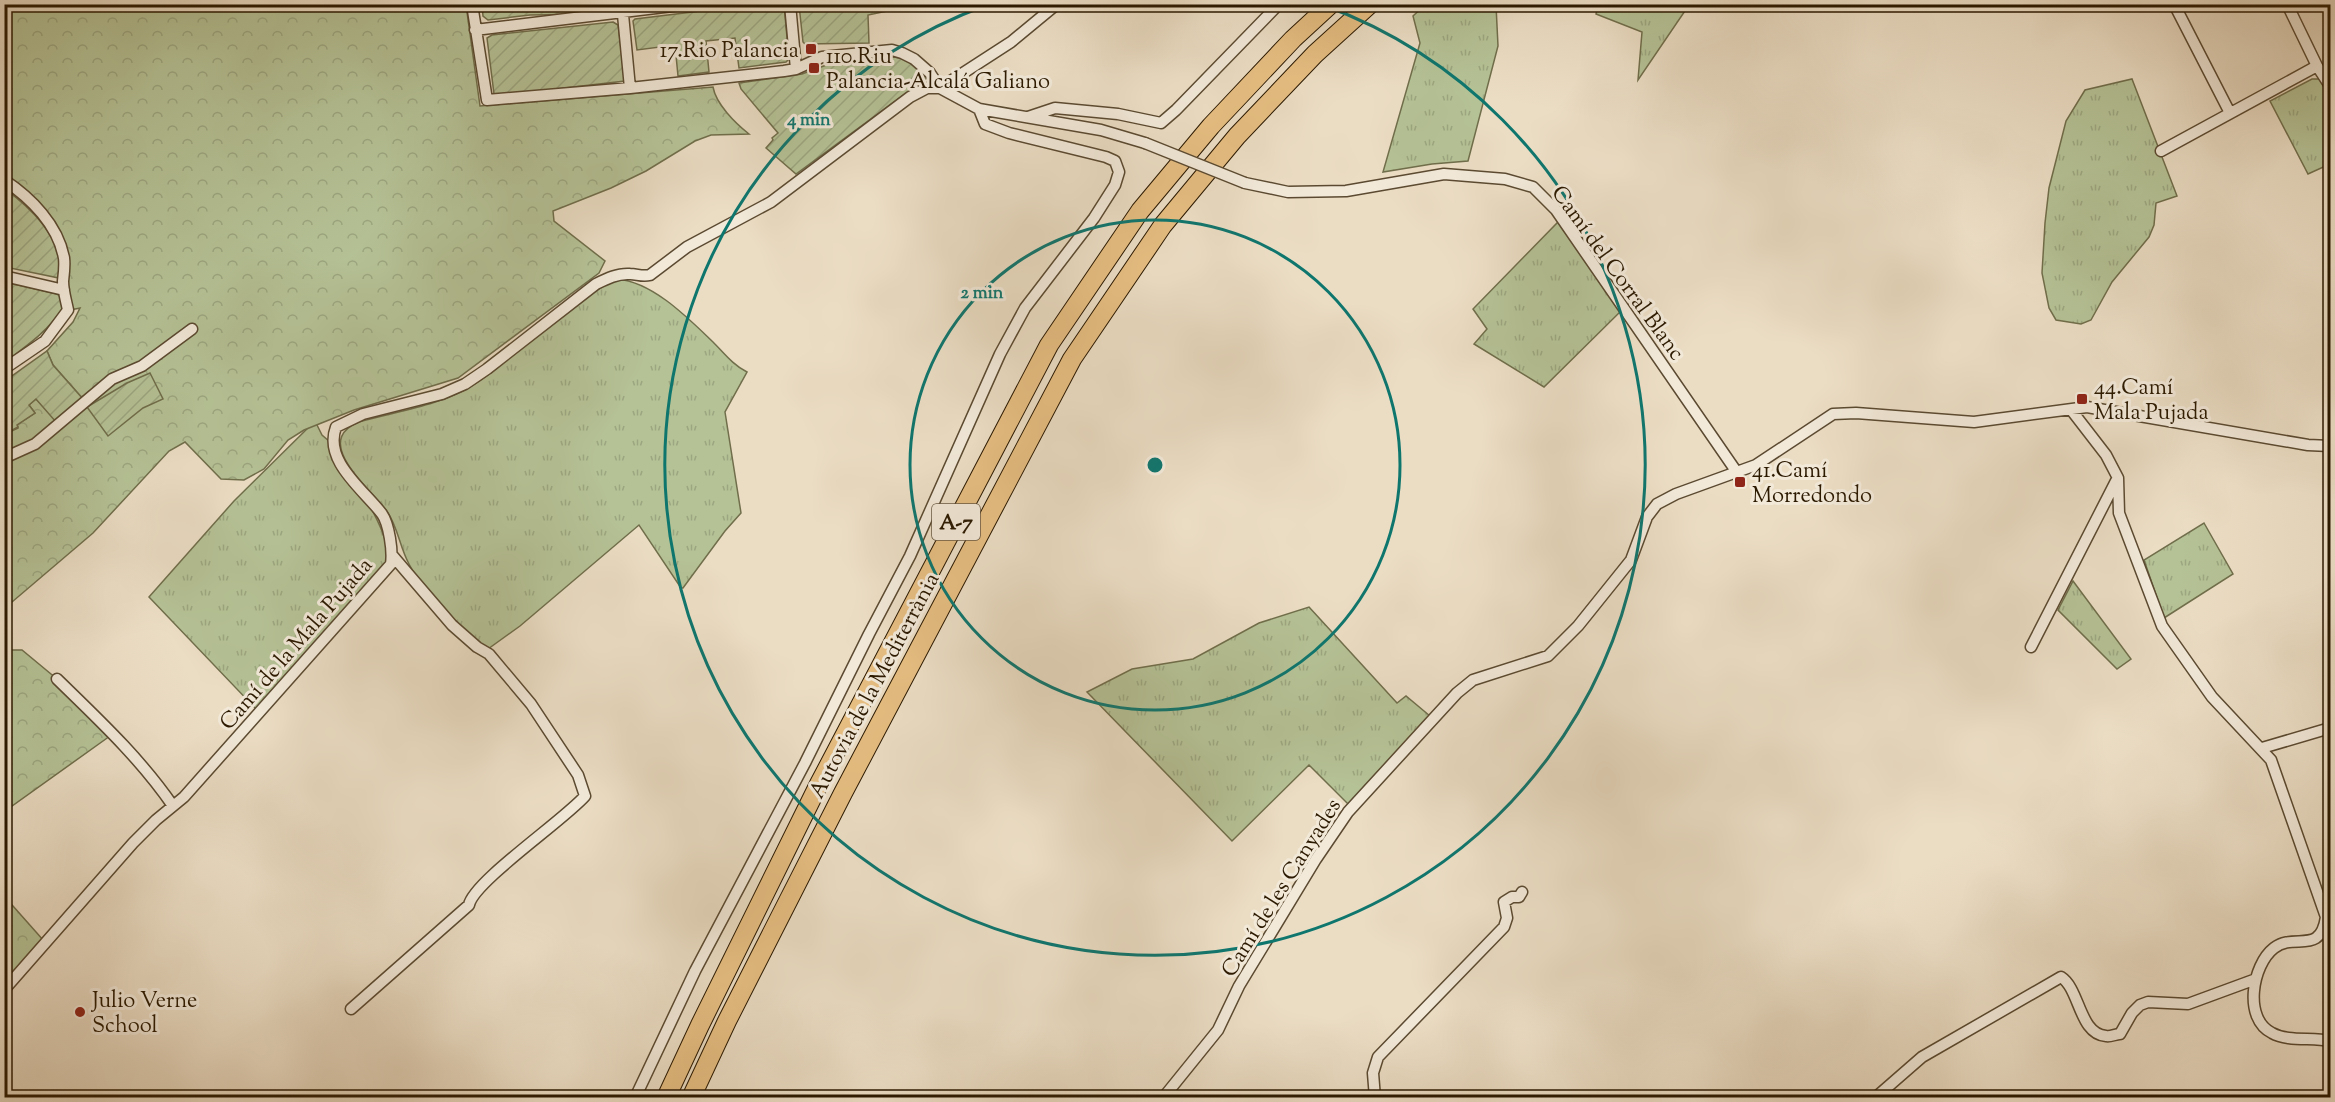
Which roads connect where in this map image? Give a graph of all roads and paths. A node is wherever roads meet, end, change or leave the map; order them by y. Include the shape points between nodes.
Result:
1 (472, 4) edge
2 (689, 4) edge
3 (790, 4) edge
4 (1057, 4) edge
5 (1279, 4) edge
6 (1331, 4) edge
7 (1370, 4) edge
8 (2174, 4) edge
9 (2287, 4) edge
10 (623, 9) edge
11 (476, 30) junction
12 (2317, 66) junction
13 (796, 69) junction
14 (2331, 86) edge
15 (630, 88) junction
16 (940, 88) junction
17 (979, 109) junction
18 (2230, 113) junction
19 (1025, 118) junction
20 (2161, 150) dead end
21 (4, 180) edge
22 (4, 276) edge
23 (64, 290) junction
24 (192, 329) dead end
25 (4, 369) edge
26 (2072, 411) junction
27 (2327, 446) edge
28 (2331, 456) edge
29 (4, 458) edge
30 (1736, 471) junction
31 (2118, 478) junction
32 (393, 555) junction
33 (2031, 647) dead end
34 (57, 679) dead end
35 (2331, 728) edge
36 (2262, 748) junction
37 (173, 806) junction
38 (1522, 892) dead end
39 (2327, 927) edge
40 (2256, 978) junction
41 (4, 990) edge
42 (351, 1009) dead end
43 (2331, 1041) edge
44 (635, 1098) edge
45 (666, 1098) edge
46 (691, 1098) edge
47 (1163, 1098) edge
48 (1375, 1098) edge
49 (1875, 1098) edge

1 - 11 street
2 - 10 street
3 - 13 street
4 - 16 street via 1011,42
5 - 19 street via 1161,123 1055,108
6 - 45 highway, Autovia de la Mediterrània / A-7 via 1210,126 1140,211 1049,345 819,784
7 - 46 highway, Autovia de la Mediterrània / A-7 via 1315,54 1237,136 1163,225 1072,359 843,793
8 - 18 street
9 - 12 street
10 - 11 street
10 - 15 street
11 - 15 street via 487,100
12 - 14 street
12 - 18 street
13 - 15 street
13 - 16 street via 822,57 892,50 914,59
16 - 17 street
16 - 32 street, Camí de la Mala Pujada via 927,88 910,97 771,202 687,247 650,275 628,274 596,284 465,384 442,394 363,414 336,427 333,444 338,458 357,488 384,516
17 - 19 street, Camí del Corral Blanc
17 - 44 street via 985,124 1115,160 1119,172 1094,218 1025,308 1000,354 910,556 714,932
18 - 20 street
19 - 30 street, Camí del Corral Blanc, bridge via 1101,130 1245,183 1288,192 1346,190 1444,174 1505,179 1533,187 1556,210
21 - 23 street via 42,212 57,236 64,255
22 - 23 street
23 - 25 street via 68,310 60,323 45,341
24 - 29 street via 142,366 112,379 35,444
26 - 27 street, Camí de les Canyades via 2087,407
26 - 30 street, Camí de les Canyades via 1974,422 1833,414 1756,465
26 - 31 street via 2106,455
27 - 28 street
30 - 47 street, Camí de les Canyades via 1657,504 1647,517 1631,560 1578,626 1548,656 1473,680 1388,767 1348,812 1316,859 1239,986 1218,1030
31 - 33 street
31 - 36 street via 2119,513 2162,626 2212,697
32 - 37 street, Camí de la Mala Pujada via 386,569
32 - 42 street via 452,625 489,654 531,704 578,775 585,796 490,877 469,905
34 - 37 street via 129,750
35 - 36 street
36 - 39 street via 2271,760
37 - 41 street, Camí de la Mala Pujada via 133,843
38 - 48 street via 1504,902 1504,927 1378,1057 1373,1073
39 - 40 street via 2316,939 2281,944 2274,949
40 - 43 street via 2256,1012 2270,1033
40 - 49 street via 2188,1004 2140,1005 2120,1034 2106,1036 2095,1032 2061,977 1922,1057

